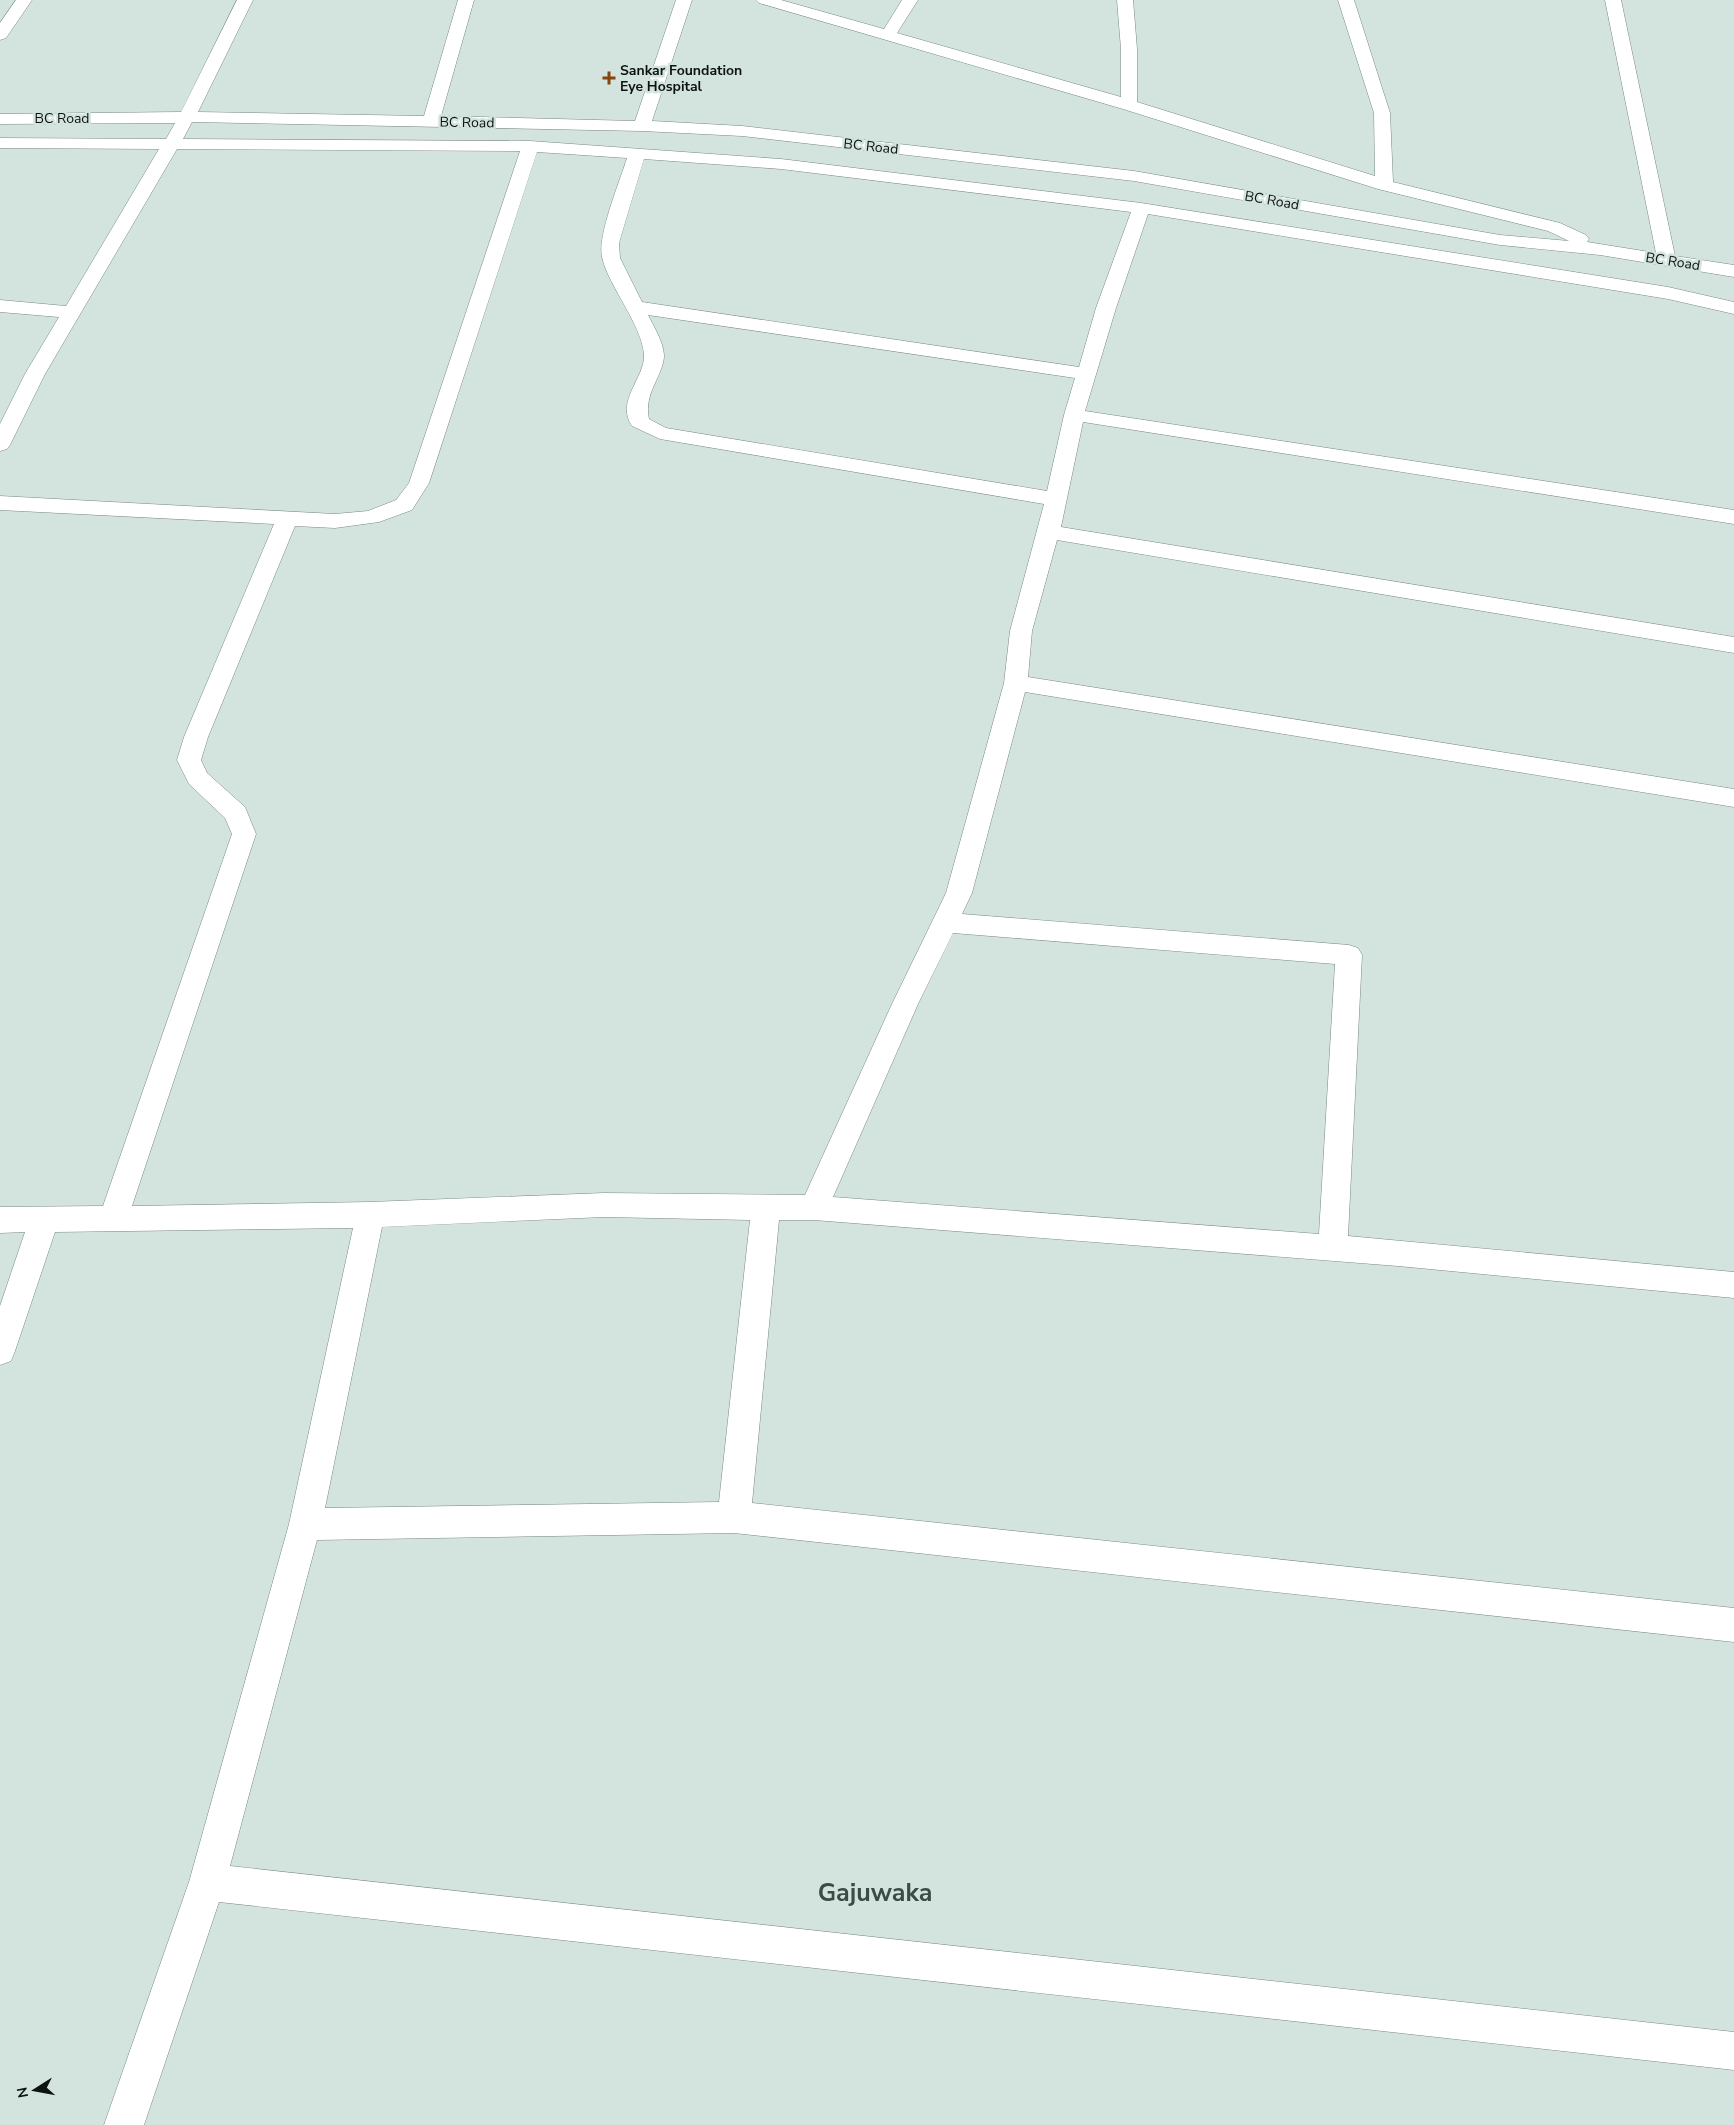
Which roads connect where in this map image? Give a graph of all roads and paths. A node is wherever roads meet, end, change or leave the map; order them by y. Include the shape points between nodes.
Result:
1 (24, 0) edge
2 (245, 0) edge
3 (466, 0) edge
4 (684, 0) edge
5 (764, 0) edge
6 (910, 0) edge
7 (1125, 0) edge
8 (1346, 0) edge
9 (1613, 0) edge
10 (0, 34) edge
11 (889, 34) junction
12 (1129, 105) junction
13 (187, 117) junction
14 (0, 119) edge
15 (431, 122) junction
16 (642, 126) junction
17 (0, 143) edge
18 (172, 143) junction
19 (530, 146) junction
20 (637, 154) junction
21 (1365, 179) junction
22 (1384, 185) junction
23 (1141, 208) junction
24 (1352, 214) junction
25 (1349, 241) junction
26 (1600, 249) junction
27 (1667, 260) junction
28 (1734, 271) edge
29 (0, 306) edge
30 (635, 307) junction
31 (1734, 308) edge
32 (72, 312) junction
33 (1087, 374) junction
34 (1074, 415) junction
35 (0, 445) edge
36 (1056, 499) junction
37 (0, 503) edge
38 (1734, 517) edge
39 (287, 518) junction
40 (1049, 532) junction
41 (1734, 645) edge
42 (1016, 683) junction
43 (1734, 798) edge
44 (944, 922) junction
45 (766, 1207) junction
46 (814, 1208) junction
47 (370, 1215) junction
48 (0, 1220) edge
49 (113, 1220) junction
50 (44, 1221) junction
51 (1333, 1248) junction
52 (1734, 1285) edge
53 (0, 1351) edge
54 (734, 1517) junction
55 (305, 1524) junction
56 (1734, 1625) edge
57 (207, 1882) junction
58 (1734, 2051) edge
59 (124, 2125) edge

1 - 10 street
2 - 13 street
3 - 15 street
4 - 16 street
5 - 11 street
6 - 11 street
7 - 12 street
8 - 22 street via 1382,113
9 - 27 street
11 - 12 street
12 - 21 street
13 - 14 street, BC Road
13 - 15 street, BC Road
13 - 18 street
15 - 16 street, BC Road
16 - 24 street, BC Road via 742,131 1134,176
17 - 18 street, BC Road
18 - 19 street, BC Road
18 - 32 street
19 - 20 street, BC Road
19 - 39 street via 419,483 404,505 371,517 335,521
20 - 23 street, BC Road via 781,164
20 - 30 street via 610,243 611,258
21 - 22 street
21 - 24 street
22 - 26 street via 1554,227
23 - 25 street, BC Road
23 - 33 street
24 - 25 street
24 - 26 street, BC Road via 1500,240
25 - 31 street, BC Road via 1668,293
26 - 27 street, BC Road
27 - 28 street, BC Road
29 - 32 street
30 - 33 street
30 - 36 street via 654,356 636,407 639,422 660,434
32 - 35 street
33 - 34 street
34 - 36 street
34 - 38 street
36 - 40 street
37 - 39 street
39 - 49 street via 196,736 189,760 198,778 236,813 244,834
40 - 41 street
40 - 42 street via 1021,631
42 - 43 street
42 - 44 street via 959,893
44 - 46 street
44 - 51 street via 1349,955
45 - 46 street
45 - 47 street via 604,1204
45 - 54 street
46 - 51 street
47 - 49 street
47 - 55 street
48 - 50 street
49 - 50 street
50 - 53 street
51 - 52 street
54 - 55 street
54 - 56 street
55 - 57 street
57 - 58 street
57 - 59 street

